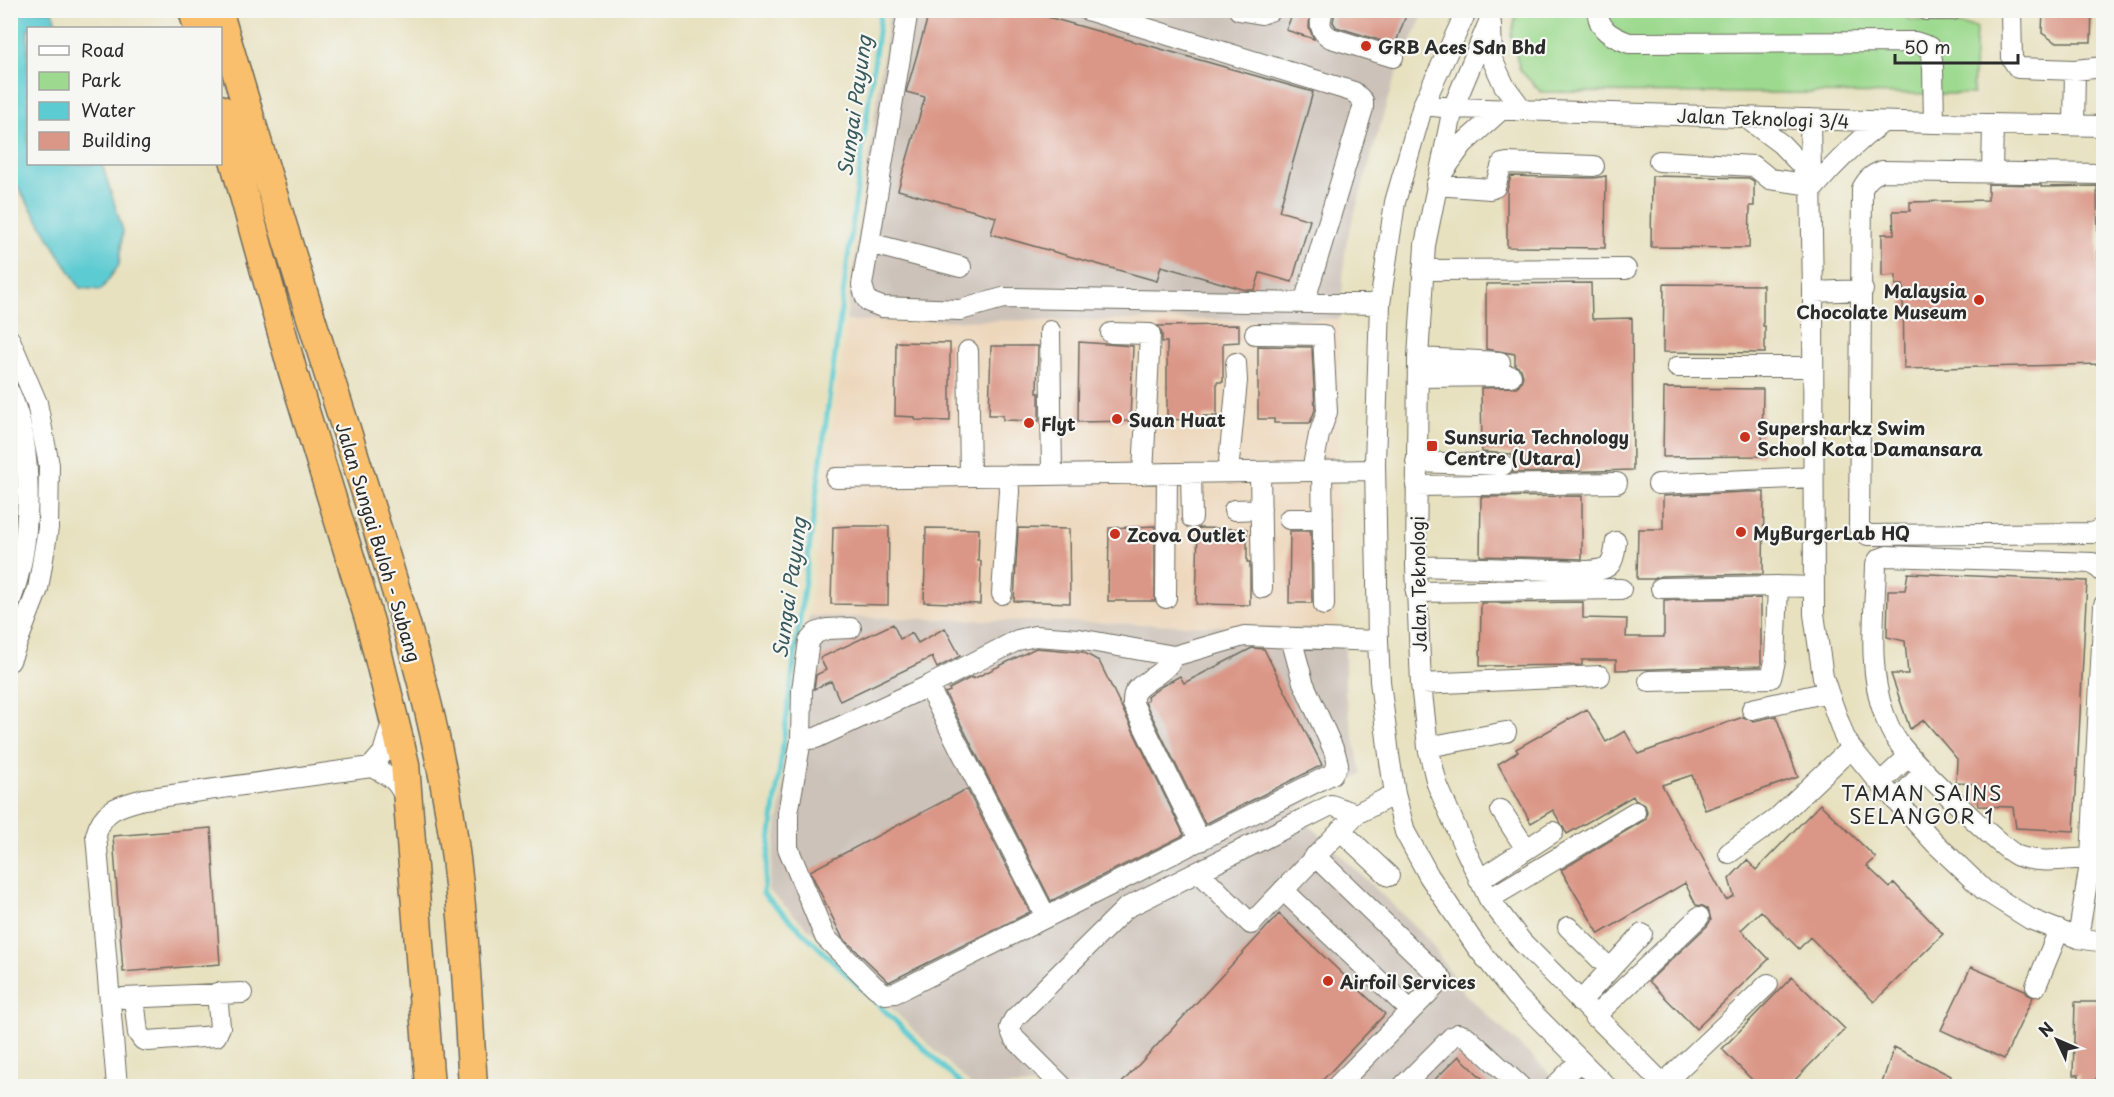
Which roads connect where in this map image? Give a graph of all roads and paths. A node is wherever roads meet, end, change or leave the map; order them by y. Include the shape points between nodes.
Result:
1 (193, 10) edge
2 (219, 10) edge
3 (908, 10) edge
4 (1087, 10) edge
5 (1239, 10) edge
6 (1272, 10) edge
7 (1467, 10) edge
8 (1598, 10) edge
9 (1926, 10) edge
10 (1952, 10) edge
11 (2011, 10) edge
12 (1317, 12) edge
13 (1492, 14) edge
14 (198, 27) edge
15 (1393, 57) dead end
16 (2103, 67) edge
17 (2075, 70) junction
18 (1423, 105) junction
19 (1453, 108) junction
20 (1502, 109) junction
21 (1522, 109) junction
22 (222, 116) edge
23 (1745, 117) junction
24 (1810, 119) junction
25 (1883, 122) junction
26 (1934, 123) junction
27 (1993, 124) junction
28 (2074, 125) junction
29 (2103, 126) edge
30 (1659, 161) dead end
31 (1594, 166) dead end
32 (1992, 172) junction
33 (2103, 174) edge
34 (1437, 182) junction
35 (1811, 184) junction
36 (869, 243) junction
37 (962, 267) dead end
38 (1626, 269) dead end
39 (1423, 270) junction
40 (1863, 290) junction
41 (1813, 292) junction
42 (1304, 303) junction
43 (1380, 304) junction
44 (1050, 331) dead end
45 (1111, 333) dead end
46 (1255, 334) dead end
47 (10, 340) edge
48 (968, 351) dead end
49 (1236, 363) dead end
50 (1677, 367) dead end
51 (1418, 368) junction
52 (1813, 368) junction
53 (1506, 369) dead end
54 (10, 393) edge
55 (1416, 462) junction
56 (1503, 465) dead end
57 (1375, 470) junction
58 (1317, 471) junction
59 (1228, 472) junction
60 (1260, 472) junction
61 (1167, 473) junction
62 (1191, 473) junction
63 (1143, 474) junction
64 (1008, 475) junction
65 (1052, 475) junction
66 (970, 476) junction
67 (1813, 477) junction
68 (836, 478) dead end
69 (1617, 483) dead end
70 (1658, 484) dead end
71 (1416, 486) junction
72 (1261, 509) junction
73 (1234, 510) dead end
74 (1192, 518) dead end
75 (1289, 519) dead end
76 (1323, 519) junction
77 (2103, 526) edge
78 (1616, 542) dead end
79 (1416, 566) junction
80 (2103, 573) edge
81 (1778, 586) junction
82 (1814, 587) junction
83 (1262, 588) dead end
84 (1661, 588) dead end
85 (1620, 589) dead end
86 (1416, 592) junction
87 (1002, 594) dead end
88 (1166, 598) dead end
89 (10, 602) edge
90 (1324, 605) dead end
91 (2103, 605) edge
92 (851, 628) dead end
93 (1291, 638) junction
94 (1378, 641) junction
95 (1174, 656) junction
96 (10, 661) edge
97 (1600, 676) dead end
98 (1649, 681) dead end
99 (1421, 684) junction
100 (928, 686) junction
101 (1828, 692) junction
102 (1752, 709) dead end
103 (394, 718) junction
104 (1506, 732) dead end
105 (801, 740) junction
106 (1428, 747) junction
107 (1851, 748) junction
108 (1909, 756) junction
109 (371, 767) junction
110 (1925, 771) junction
111 (1880, 783) junction
112 (1395, 794) junction
113 (1896, 801) junction
114 (410, 809) junction
115 (1501, 810) dead end
116 (1635, 812) dead end
117 (1356, 814) junction
118 (1341, 830) junction
119 (1553, 832) dead end
120 (1200, 841) junction
121 (1526, 849) junction
122 (1729, 853) dead end
123 (1315, 856) junction
124 (2091, 858) junction
125 (1198, 872) junction
126 (1389, 876) dead end
127 (1479, 879) junction
128 (1283, 890) junction
129 (1489, 899) junction
130 (1699, 916) dead end
131 (1046, 917) junction
132 (1568, 927) dead end
133 (2059, 930) junction
134 (1642, 933) dead end
135 (2078, 938) junction
136 (2103, 942) edge
137 (1609, 968) junction
138 (1768, 984) dead end
139 (2036, 986) dead end
140 (217, 993) junction
141 (242, 993) dead end
142 (134, 998) junction
143 (108, 999) junction
144 (1580, 1002) junction
145 (1410, 1010) junction
146 (1594, 1017) junction
147 (428, 1050) junction
148 (1580, 1061) junction
149 (1664, 1085) edge
150 (117, 1086) edge
151 (421, 1086) edge
152 (430, 1086) edge
153 (473, 1086) edge
154 (1062, 1086) edge
155 (1337, 1086) edge
156 (1402, 1086) edge
157 (1520, 1086) edge
158 (1555, 1086) edge
159 (1606, 1086) edge

1 - 14 highway
2 - 153 highway, Jalan Sungai Buloh - Subang via 281,224 398,595 428,710 449,808 456,866
3 - 36 street
4 - 42 street via 1354,92 1363,101
5 - 6 street via 1261,14
7 - 18 street
8 - 26 street via 1601,25 1608,33 1629,43 1915,42 1930,47
9 - 10 street
11 - 17 street via 2012,59 2018,68
12 - 15 street via 1323,34
13 - 19 street, Jalan Teknologi
13 - 21 street via 1492,59 1504,85
16 - 17 street
17 - 28 street
18 - 19 street, Jalan Teknologi 3/4
18 - 43 street via 1395,202
19 - 20 street, Jalan Teknologi 3/4
19 - 34 street, Jalan Teknologi
20 - 21 street, Jalan Teknologi 3/4
20 - 34 street via 1463,144
21 - 23 street, Jalan Teknologi 3/4
22 - 103 highway, Jalan Sungai Buloh - Subang via 292,369 370,622
23 - 24 street, Jalan Teknologi 3/4
23 - 35 street via 1781,144
24 - 25 street, Jalan Teknologi 3/4
24 - 35 street
25 - 26 street, Jalan Teknologi 3/4
25 - 35 street
26 - 27 street, Jalan Teknologi 3/4
27 - 28 street, Jalan Teknologi 3/4
27 - 32 street
28 - 29 street, Jalan Teknologi 3/4
30 - 35 street via 1754,166 1770,178
31 - 34 street via 1502,164 1498,182 1490,189
32 - 33 street
32 - 40 street via 1882,171 1872,176 1862,189
34 - 39 street, Jalan Teknologi
35 - 41 street
36 - 37 street
36 - 42 street via 862,285 869,302 882,307 960,310 1003,298
38 - 39 street
39 - 51 street, Jalan Teknologi
40 - 41 street
40 - 77 street via 1859,528 1862,532 2092,533
41 - 52 street
42 - 43 street
43 - 57 street
44 - 65 street
45 - 63 street via 1150,334
46 - 58 street via 1323,335 1327,412 1319,435
47 - 96 street via 38,403 49,465 48,528 38,589
48 - 66 street
49 - 59 street
50 - 52 street
51 - 53 street
51 - 55 street, Jalan Teknologi
52 - 67 street
54 - 89 street via 27,465 27,528
55 - 56 street
55 - 71 street, Jalan Teknologi
57 - 58 street
57 - 94 street
58 - 60 street
58 - 76 street
59 - 60 street
59 - 62 street
60 - 72 street
61 - 62 street
61 - 63 street
61 - 88 street
62 - 74 street
63 - 65 street
64 - 65 street
64 - 66 street
64 - 87 street
66 - 68 street
67 - 70 street
67 - 82 street
69 - 71 street
71 - 79 street, Jalan Teknologi
72 - 73 street
72 - 83 street
75 - 76 street
76 - 90 street
78 - 79 street via 1614,560 1603,570
79 - 86 street, Jalan Teknologi
80 - 108 street via 2093,563 1887,556 1880,559 1876,564 1874,668 1884,713 1896,740
81 - 82 street
81 - 84 street
81 - 98 street via 1771,678
82 - 101 street
85 - 86 street
86 - 99 street, Jalan Teknologi
91 - 124 street
92 - 105 street via 827,629 809,641 802,690
93 - 94 street
93 - 95 street via 1244,636
93 - 120 street via 1303,682 1338,764 1327,778
94 - 112 street
95 - 100 street via 1079,639 1035,636 1018,640
95 - 120 street via 1165,669 1138,689 1133,704
97 - 99 street
99 - 106 street, Jalan Teknologi
100 - 105 street via 816,738
100 - 131 street
101 - 102 street
101 - 107 street
103 - 109 street via 383,753
103 - 114 highway, Jalan Sungai Buloh - Subang
104 - 106 street
105 - 131 street via 788,813 788,848 825,937 875,987 885,994 895,993
106 - 127 street, Jalan Teknologi via 1437,784
107 - 111 street
107 - 122 street via 1775,820
108 - 110 street
108 - 111 street
109 - 114 street via 400,785
109 - 143 street via 115,807 102,819 96,835
110 - 113 street
110 - 124 street via 2015,855 2031,860
111 - 113 street
112 - 117 street
112 - 148 street via 1405,832 1476,946 1517,997
113 - 133 street via 1984,890 2030,919
114 - 147 highway, Jalan Sungai Buloh - Subang
115 - 121 street
116 - 129 street
117 - 118 street
117 - 125 street via 1331,805
118 - 123 street
118 - 126 street
119 - 121 street
120 - 131 street
121 - 127 street
123 - 128 street
123 - 145 street via 1442,979
124 - 135 street
125 - 128 street via 1251,924
125 - 154 street via 1126,908 1014,1019 1010,1028 1014,1038
127 - 129 street, Jalan Teknologi
128 - 145 street
129 - 144 street, Jalan Teknologi via 1522,942
130 - 146 street
132 - 137 street
133 - 135 street
133 - 139 street
134 - 137 street
135 - 136 street
137 - 144 street
138 - 149 street
140 - 141 street
140 - 142 street
140 - 142 street via 220,1027 216,1036 159,1041 140,1037
142 - 143 street
143 - 150 street
144 - 146 street, Jalan Teknologi
145 - 155 street
146 - 149 street, Jalan Teknologi
147 - 151 highway
147 - 152 highway, Jalan Sungai Buloh - Subang
148 - 158 street
148 - 159 street
156 - 157 street via 1458,1034 1467,1037

